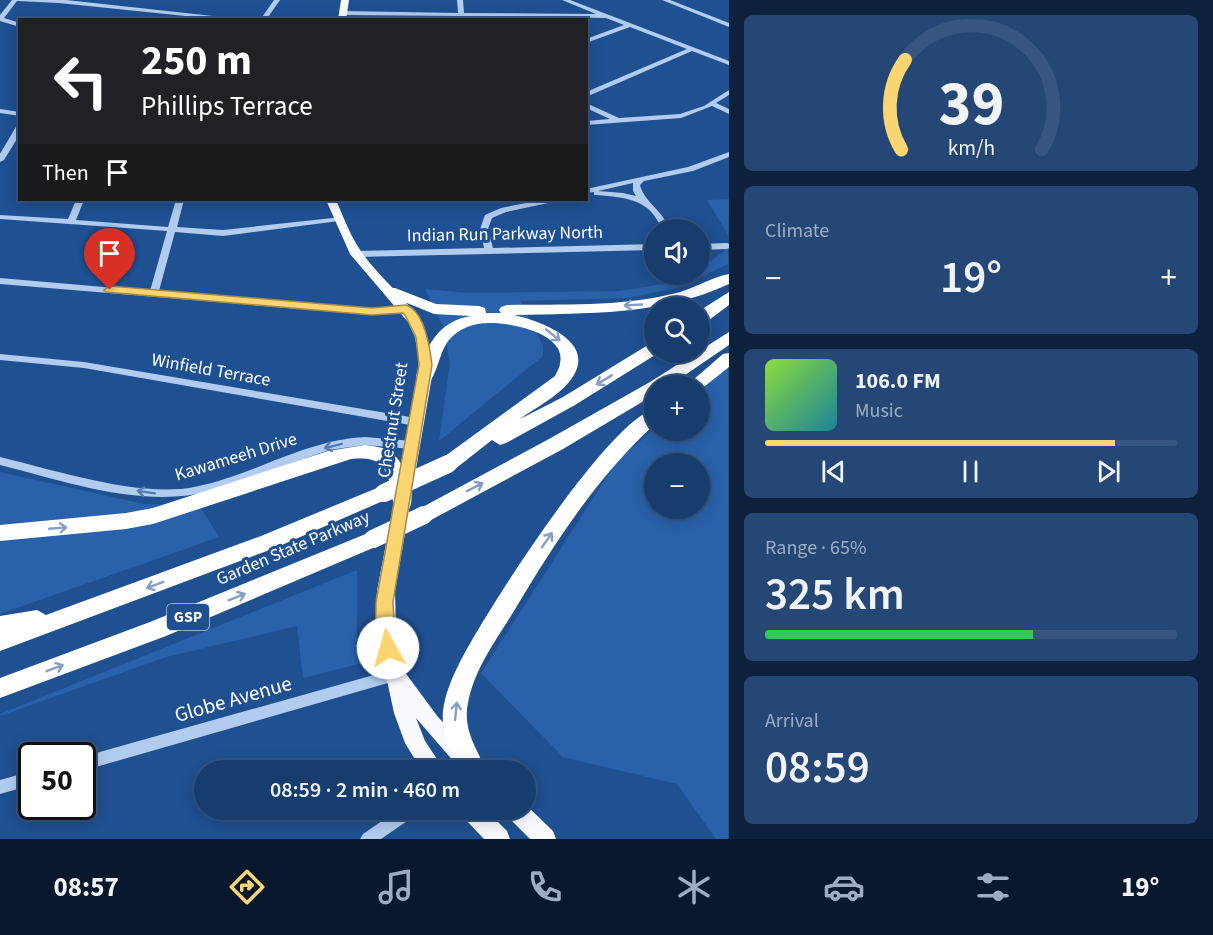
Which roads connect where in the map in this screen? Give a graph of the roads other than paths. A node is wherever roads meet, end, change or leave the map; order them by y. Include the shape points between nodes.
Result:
1 (17, 0) edge
2 (277, 0) edge
3 (345, 0) edge
4 (460, 0) edge
5 (565, 0) edge
6 (665, 0) edge
7 (342, 16) edge
8 (607, 16) junction
9 (462, 17) edge
10 (227, 18) edge
11 (264, 18) edge
12 (0, 19) edge
13 (18, 24) edge
14 (729, 24) edge
15 (629, 25) junction
16 (588, 40) edge
17 (692, 49) junction
18 (729, 63) edge
19 (729, 92) edge
20 (588, 94) edge
21 (712, 104) junction
22 (588, 106) edge
23 (0, 111) edge
24 (729, 112) edge
25 (18, 114) edge
26 (618, 120) junction
27 (588, 123) edge
28 (18, 130) edge
29 (729, 154) edge
30 (0, 160) edge
31 (642, 179) junction
32 (588, 192) edge
33 (588, 192) edge
34 (80, 201) edge
35 (180, 201) edge
36 (331, 201) edge
37 (545, 201) edge
38 (646, 202) junction
39 (0, 217) edge
40 (339, 219) junction
41 (662, 219) edge
42 (71, 222) junction
43 (172, 230) junction
44 (727, 246) dead end
45 (644, 247) edge
46 (710, 247) edge
47 (489, 250) junction
48 (357, 254) junction
49 (729, 278) edge
50 (0, 281) edge
51 (390, 291) junction
52 (154, 293) junction
53 (729, 297) edge
54 (406, 309) junction
55 (710, 311) edge
56 (491, 317) junction
57 (729, 337) edge
58 (644, 355) edge
59 (0, 357) edge
60 (729, 358) edge
61 (672, 375) edge
62 (708, 375) edge
63 (424, 376) junction
64 (644, 392) edge
65 (416, 422) junction
66 (644, 424) edge
67 (412, 445) junction
68 (0, 461) edge
69 (448, 464) junction
70 (393, 499) junction
71 (0, 533) edge
72 (77, 613) junction
73 (0, 625) edge
74 (0, 641) edge
75 (395, 675) junction
76 (0, 688) edge
77 (96, 760) edge
78 (428, 760) edge
79 (466, 760) edge
80 (469, 760) edge
81 (18, 782) edge
82 (0, 787) edge
83 (396, 820) edge
84 (481, 820) edge
85 (526, 820) edge
86 (368, 839) edge
87 (499, 839) edge
88 (545, 839) edge

1 - 10 street
1 - 12 street
2 - 11 street
3 - 7 main road
4 - 9 street
5 - 8 street
6 - 14 street
7 - 9 street
8 - 9 street
8 - 15 street
12 - 13 street
15 - 16 street
15 - 17 street
17 - 18 street
17 - 20 street
19 - 21 street
21 - 24 street
21 - 26 street via 675,117
22 - 26 street
23 - 25 street
26 - 27 street
28 - 30 street
29 - 31 street via 702,166
31 - 32 street
31 - 38 street via 636,188
33 - 38 street via 623,195
34 - 42 street
35 - 43 street
36 - 40 main road, Chestnut Street
37 - 47 street via 488,217 484,229
38 - 41 street
39 - 42 street
40 - 43 street via 236,233
40 - 48 main road, Chestnut Street
42 - 43 street
43 - 52 street
44 - 46 street
45 - 47 street, Indian Run Parkway North
47 - 48 street, Indian Run Parkway North
48 - 51 main road, Chestnut Street
49 -> 51 highway via 689,296 651,304 470,311 427,308
50 - 52 street
51 - 54 main road, Chestnut Street
52 - 54 street via 372,312
53 - 55 highway
54 - 56 highway via 442,316
54 - 63 main road, Chestnut Street via 422,337
56 - 63 highway via 466,321 448,332
56 -> 69 highway via 522,320 550,332 564,346 568,366 557,384
57 - 61 highway, Garden State Parkway / GSP
58 -> 69 highway, Garden State Parkway / GSP via 561,405
59 - 65 street, Winfield Terrace via 91,366
60 - 62 highway
63 - 65 main road, Chestnut Street
76 -> 64 highway, Garden State Parkway / GSP, bridge via 167,625 373,539 556,444
65 - 67 main road, Chestnut Street
80 -> 66 highway via 459,742 455,711 478,652 570,508 618,448
67 -> 68 street, Kawameeh Drive via 341,443 200,490 174,494 88,482
67 - 70 main road, Chestnut Street
69 - 70 highway, Garden State Parkway / GSP, bridge
71 -> 70 highway via 153,516 361,451 382,455 394,466 400,480
70 -> 72 highway, Garden State Parkway / GSP
70 - 75 main road, Chestnut Street via 384,602 386,637
72 - 73 highway
72 - 74 highway, Garden State Parkway / GSP
75 - 77 street, Globe Avenue
75 - 78 main road, Chestnut Street via 409,731
75 - 79 main road, Chestnut Street
81 - 82 street
83 - 86 street
84 - 87 main road
85 - 88 main road

